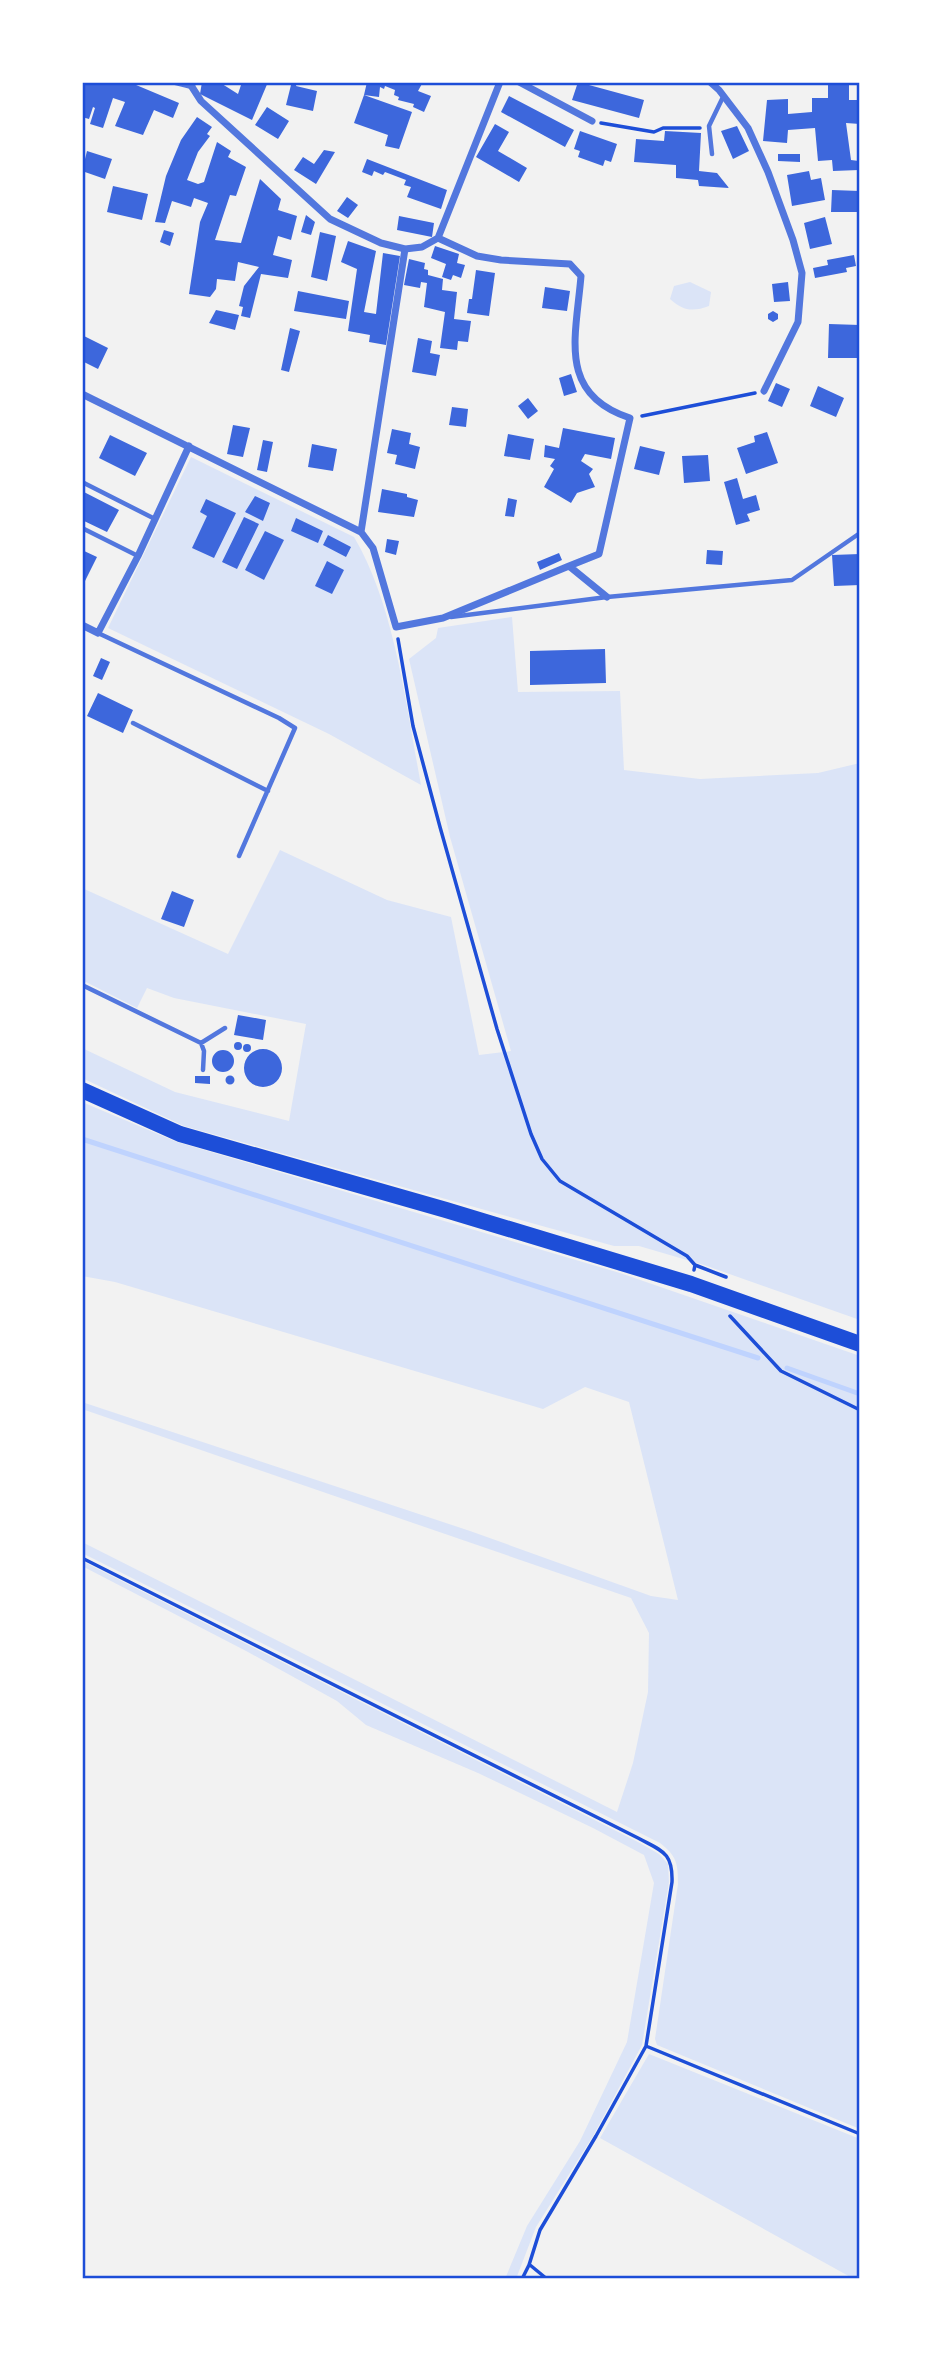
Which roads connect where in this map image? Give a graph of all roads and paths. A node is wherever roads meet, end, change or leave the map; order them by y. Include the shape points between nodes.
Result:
1 (172, 82) edge
2 (500, 82) edge
3 (519, 82) edge
4 (710, 82) edge
5 (192, 85) edge
6 (724, 96) junction
7 (592, 121) joint
8 (709, 126) junction
9 (712, 155) dead end
10 (438, 238) junction
11 (405, 248) junction
12 (764, 391) joint
13 (82, 394) edge
14 (632, 418) junction
15 (189, 446) junction
16 (82, 482) edge
17 (156, 519) junction
18 (82, 528) edge
19 (361, 532) junction
20 (860, 533) edge
21 (138, 556) junction
22 (569, 566) junction
23 (607, 597) junction
24 (443, 618) junction
25 (82, 625) edge
26 (396, 626) junction
27 (98, 633) junction
28 (133, 723) dead end
29 (268, 791) junction
30 (239, 856) dead end
31 (82, 985) edge
32 (225, 1028) dead end
33 (201, 1043) junction
34 (203, 1070) dead end
35 (82, 1090) edge
36 (691, 1284) junction
37 (730, 1316) dead end
38 (860, 1344) edge
39 (860, 1410) edge
40 (82, 1558) edge
41 (646, 2046) junction
42 (860, 2134) edge
43 (529, 2264) junction
44 (522, 2279) edge
45 (547, 2279) edge

1 - 5 lane
2 - 10 street
3 - 7 street
4 - 6 street
5 - 11 street via 201,102 330,219 381,243
6 - 8 lane
6 - 12 street via 748,128 768,172 802,273 798,322
7 - 8 path via 654,132
8 - 9 lane
10 - 11 street via 422,247
10 - 14 street via 477,256 570,264 581,276 575,352 580,380 594,399
11 - 19 street
12 - 14 path
13 - 15 street
14 - 22 street via 598,554
15 - 17 street
15 - 19 street
16 - 17 lane
17 - 21 street
18 - 21 lane
19 - 26 street via 373,548
20 - 23 lane via 792,580
21 - 27 street
22 - 23 street
22 - 24 street
23 - 24 lane
24 - 26 street
25 - 27 street
26 - 36 path via 413,726 440,827 497,1029 536,1146 560,1181 687,1256 695,1265
27 - 29 lane via 295,728
28 - 29 lane
29 - 30 lane
31 - 33 lane
32 - 33 lane
33 - 34 lane
35 - 36 main road via 180,1134
36 - 38 main road
37 - 39 path via 782,1371
40 - 41 path via 661,1850 673,1865 672,1882
41 - 42 path
41 - 43 path via 540,2230
43 - 44 path
43 - 45 path

